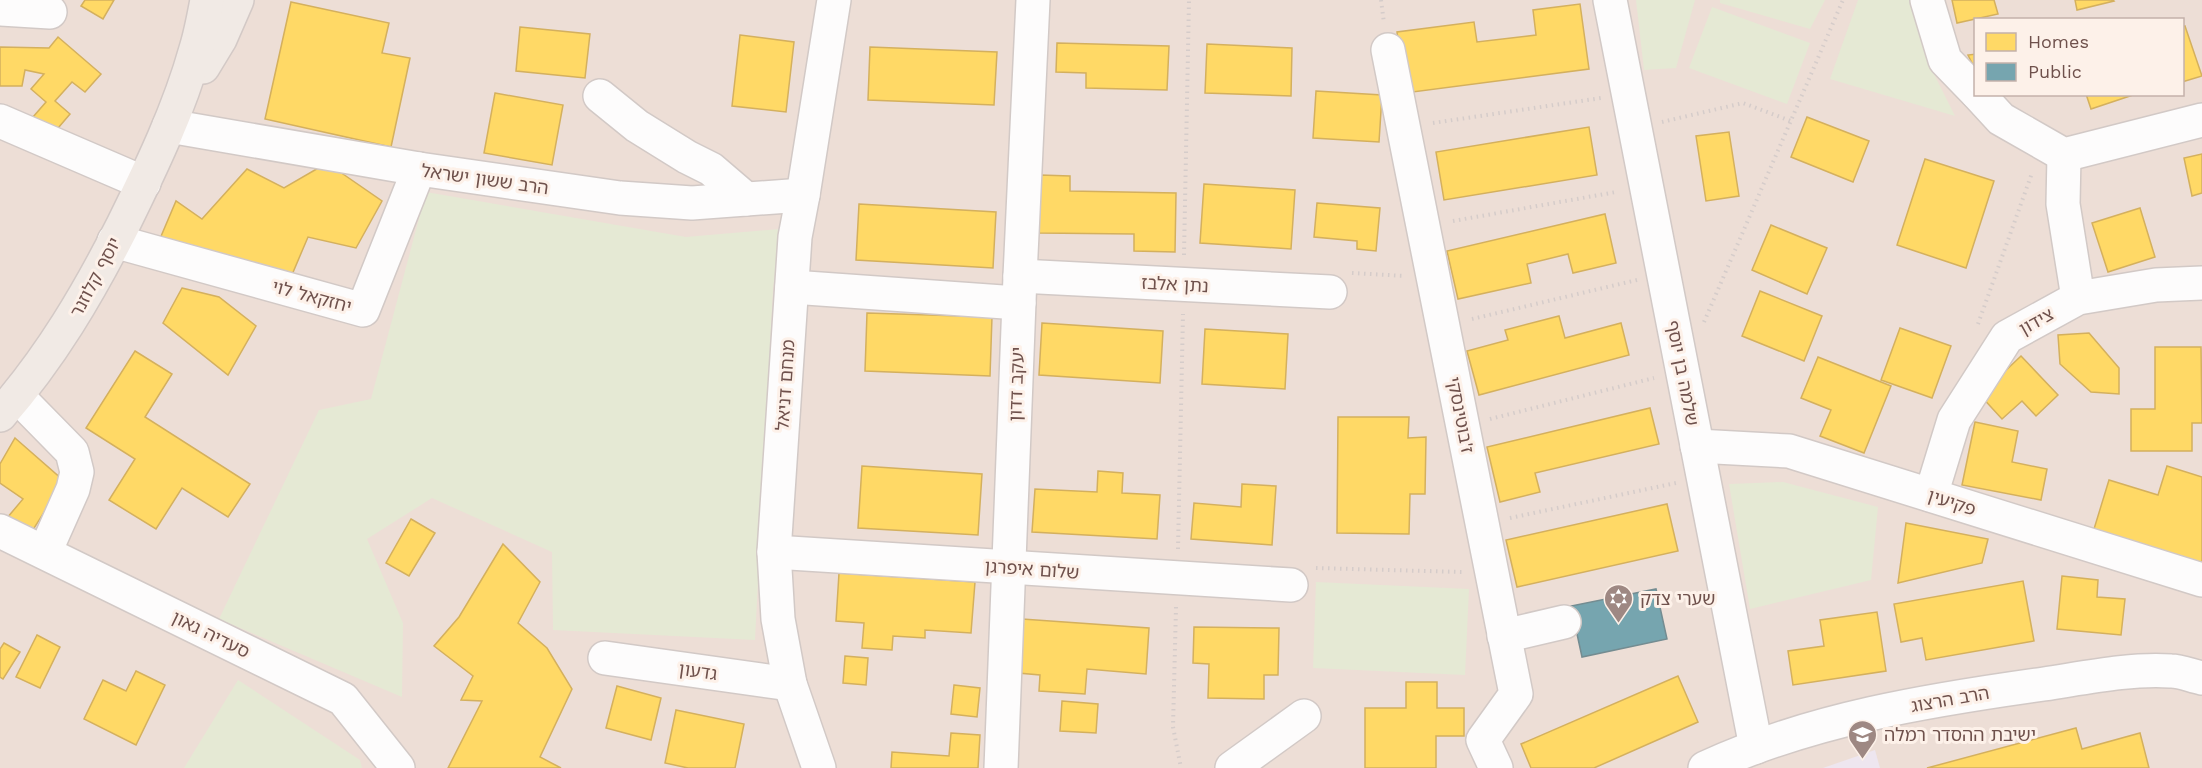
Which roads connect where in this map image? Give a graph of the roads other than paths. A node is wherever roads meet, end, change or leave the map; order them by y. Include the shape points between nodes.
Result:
1 (207, 0) edge
2 (237, 0) edge
3 (834, 0) edge
4 (845, 0) edge
5 (1034, 0) edge
6 (1610, 0) edge
7 (1927, 0) edge
8 (0, 9) edge
9 (50, 12) dead end
10 (1388, 50) dead end
11 (1974, 90) edge
12 (600, 96) dead end
13 (1980, 96) edge
14 (2202, 120) edge
15 (0, 121) edge
16 (169, 126) junction
17 (2054, 149) junction
18 (418, 169) junction
19 (144, 183) junction
20 (803, 195) junction
21 (746, 199) junction
22 (114, 242) junction
23 (2202, 283) edge
24 (792, 287) junction
25 (1019, 289) junction
26 (1330, 292) road end
27 (2078, 298) junction
28 (8, 406) edge
29 (1700, 462) junction
30 (1931, 495) junction
31 (0, 531) edge
32 (45, 552) junction
33 (774, 552) junction
34 (1009, 567) junction
35 (2202, 580) edge
36 (1291, 585) road end
37 (1564, 622) dead end
38 (1504, 636) junction
39 (605, 658) dead end
40 (2202, 678) edge
41 (790, 684) junction
42 (1304, 716) dead end
43 (1756, 747) junction
44 (398, 768) edge
45 (819, 768) edge
46 (1001, 768) edge
47 (1232, 768) edge
48 (1496, 768) edge
49 (1705, 768) edge

1 - 16 main road, יוסף קלוזנר via 196,50
2 - 16 main road, יוסף קלוזנר
3 - 4 street
3 - 20 street, מנחם דניאל
5 - 25 street, יעקב דדון
6 - 29 street, שלמה בן יוסף
7 - 11 street via 1945,60
8 - 9 street
10 - 38 street, ז'בוטינסקי
12 - 21 street via 638,126 711,170
13 - 17 street via 2001,119
14 - 17 street
15 - 19 street
16 - 18 street, הרב ששון ישראל
16 - 19 main road, יוסף קלוזנר
17 - 27 street
18 - 21 street, הרב ששון ישראל via 620,198 692,203
18 - 22 street, יחזקאל לוי via 363,310
19 - 22 main road, יוסף קלוזנר
20 - 21 street, הרב ששון ישראל
20 - 24 street, מנחם דניאל
22 - 28 main road, יוסף קלוזנר via 71,321
23 - 27 street, צידון via 2156,285
24 - 25 street, נתן אלבז
24 - 33 street, מנחם דניאל
25 - 26 street, נתן אלבז via 1183,285
25 - 34 street, יעקב דדון
27 - 30 street, צידון via 2007,337 1954,420
28 - 32 street via 72,452 77,472 73,489
29 - 30 street, פקיעין via 1789,451
29 - 43 street, שלמה בן יוסף
30 - 35 street, פקיעין
31 - 32 street, סעדיה גאון
32 - 44 street, סעדיה גאון via 343,699
33 - 34 street, שלום איפרגן
33 - 41 street, מנחם דניאל via 778,619
34 - 36 street, שלום איפרגן
34 - 46 street, יעקב דדון
37 - 38 street
38 - 48 street, ז'בוטינסקי via 1516,694 1483,740
39 - 41 street, גדעון
40 - 43 street, הרב הרצוג via 2173,670 2139,672 1964,695 1853,718
41 - 45 street, מנחם דניאל
42 - 47 street
43 - 49 street, הרב הרצוג

